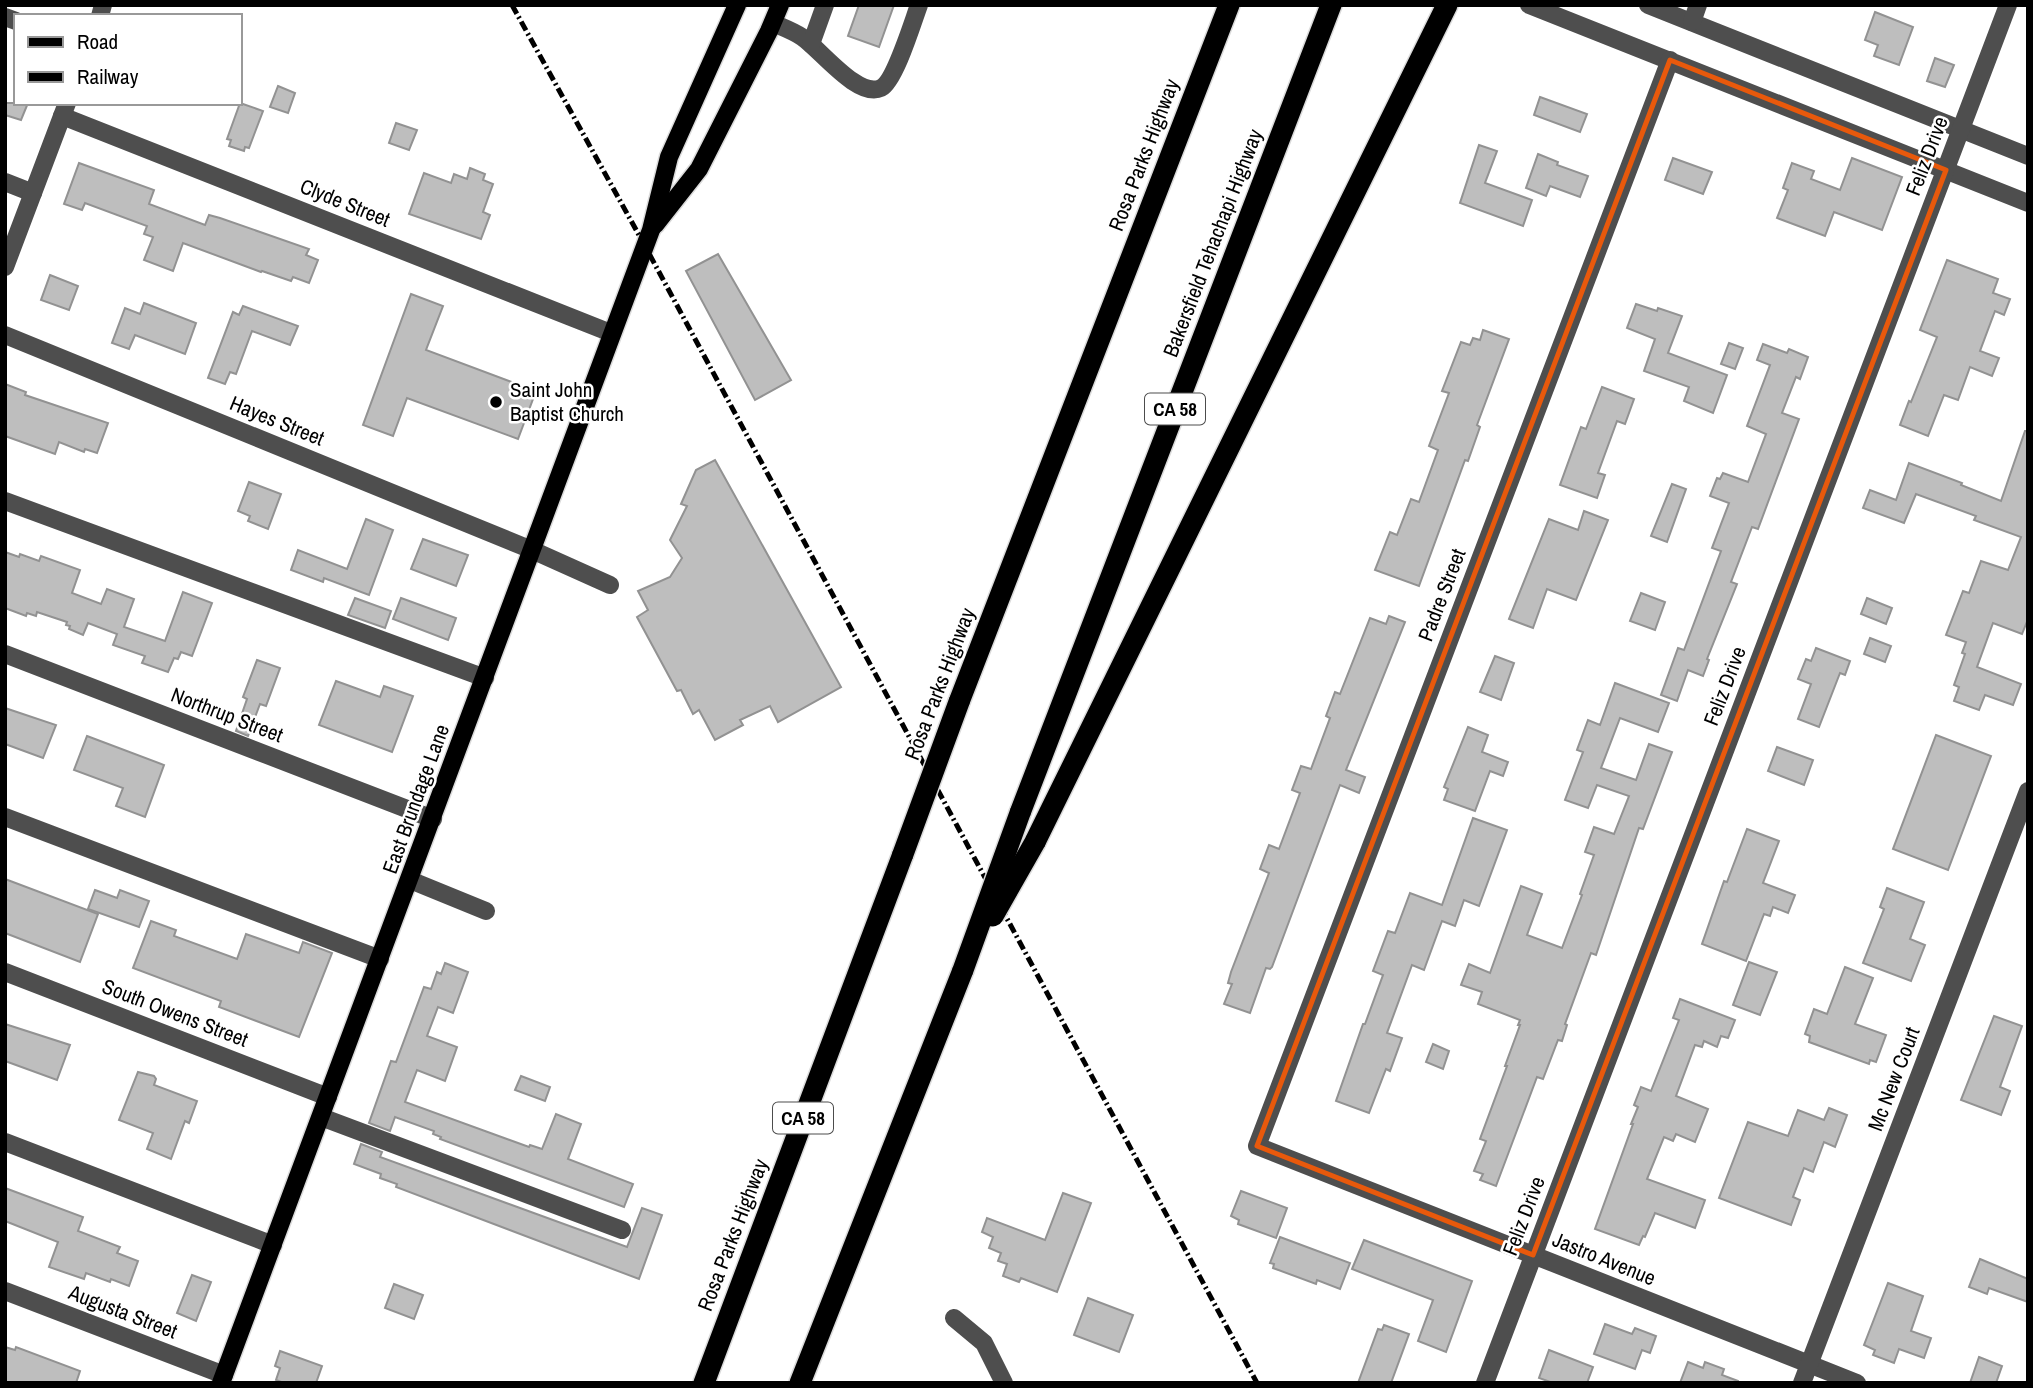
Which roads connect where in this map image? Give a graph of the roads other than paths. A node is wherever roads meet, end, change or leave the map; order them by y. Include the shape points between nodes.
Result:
1 (737, 5) edge
2 (780, 5) edge
3 (825, 5) edge
4 (919, 5) edge
5 (1229, 5) edge
6 (1331, 5) edge
7 (1447, 5) edge
8 (1529, 5) edge
9 (1648, 5) edge
10 (2008, 5) edge
11 (1695, 14) edge
12 (773, 23) junction
13 (811, 44) junction
14 (1670, 60) junction
15 (64, 109) edge
16 (1961, 129) junction
17 (2028, 156) edge
18 (1946, 170) junction
19 (5, 182) edge
20 (33, 193) junction
21 (2028, 203) edge
22 (651, 230) junction
23 (5, 267) edge
24 (611, 333) junction
25 (5, 335) edge
26 (5, 501) edge
27 (532, 550) junction
28 (611, 585) dead end
29 (5, 654) edge
30 (485, 678) junction
31 (2028, 791) edge
32 (5, 817) edge
33 (433, 819) junction
34 (410, 880) junction
35 (486, 911) dead end
36 (380, 959) junction
37 (962, 970) junction
38 (5, 972) edge
39 (328, 1097) junction
40 (321, 1117) junction
41 (5, 1142) edge
42 (1257, 1146) joint
43 (622, 1230) dead end
44 (273, 1245) junction
45 (1533, 1255) junction
46 (5, 1291) edge
47 (954, 1318) dead end
48 (1810, 1364) junction
49 (223, 1379) edge
50 (704, 1383) edge
51 (800, 1383) edge
52 (1004, 1383) edge
53 (1485, 1383) edge
54 (1802, 1383) edge
55 (1857, 1383) edge

1 - 22 main road, East Brundage Lane via 668,157
2 - 12 main road, East Brundage Lane
3 - 13 street
4 - 13 street via 898,64 880,88 857,84
5 - 50 highway, Rosa Parks Highway / CA 58, bridge via 959,702
6 - 37 highway, Bakersfield Tehachapi Highway / CA 58, bridge
7 - 37 highway, bridge via 1035,842
8 - 14 street
9 - 11 street
10 - 16 street, Feliz Drive
11 - 16 street
12 - 13 street
12 - 22 main road, East Brundage Lane via 699,169
14 - 18 street
14 - 42 street, Padre Street
15 - 20 street
15 - 24 street, Clyde Street
16 - 17 street
16 - 18 street, Feliz Drive
18 - 21 street
18 - 45 street, Feliz Drive
19 - 20 street
20 - 23 street
22 - 24 main road, East Brundage Lane
24 - 27 main road, East Brundage Lane
25 - 27 street, Hayes Street
26 - 30 street
27 - 28 street, Hayes Street
27 - 30 main road, East Brundage Lane
29 - 33 street, Northrup Street
30 - 33 main road, East Brundage Lane
31 - 48 street, Mc New Court
32 - 36 street
33 - 34 main road, East Brundage Lane
34 - 35 street
34 - 36 main road, East Brundage Lane
36 - 39 main road, East Brundage Lane
37 - 51 highway, CA 58
38 - 39 street, South Owens Street
39 - 40 main road, East Brundage Lane
40 - 43 street
40 - 44 main road, East Brundage Lane
41 - 44 street
42 - 45 street, Jastro Avenue
44 - 49 main road, East Brundage Lane
45 - 48 street, Jastro Avenue
45 - 53 street, Feliz Drive
46 - 49 street, Augusta Street
47 - 52 street via 984,1343
48 - 54 street, Mc New Court
48 - 55 street, Jastro Avenue

